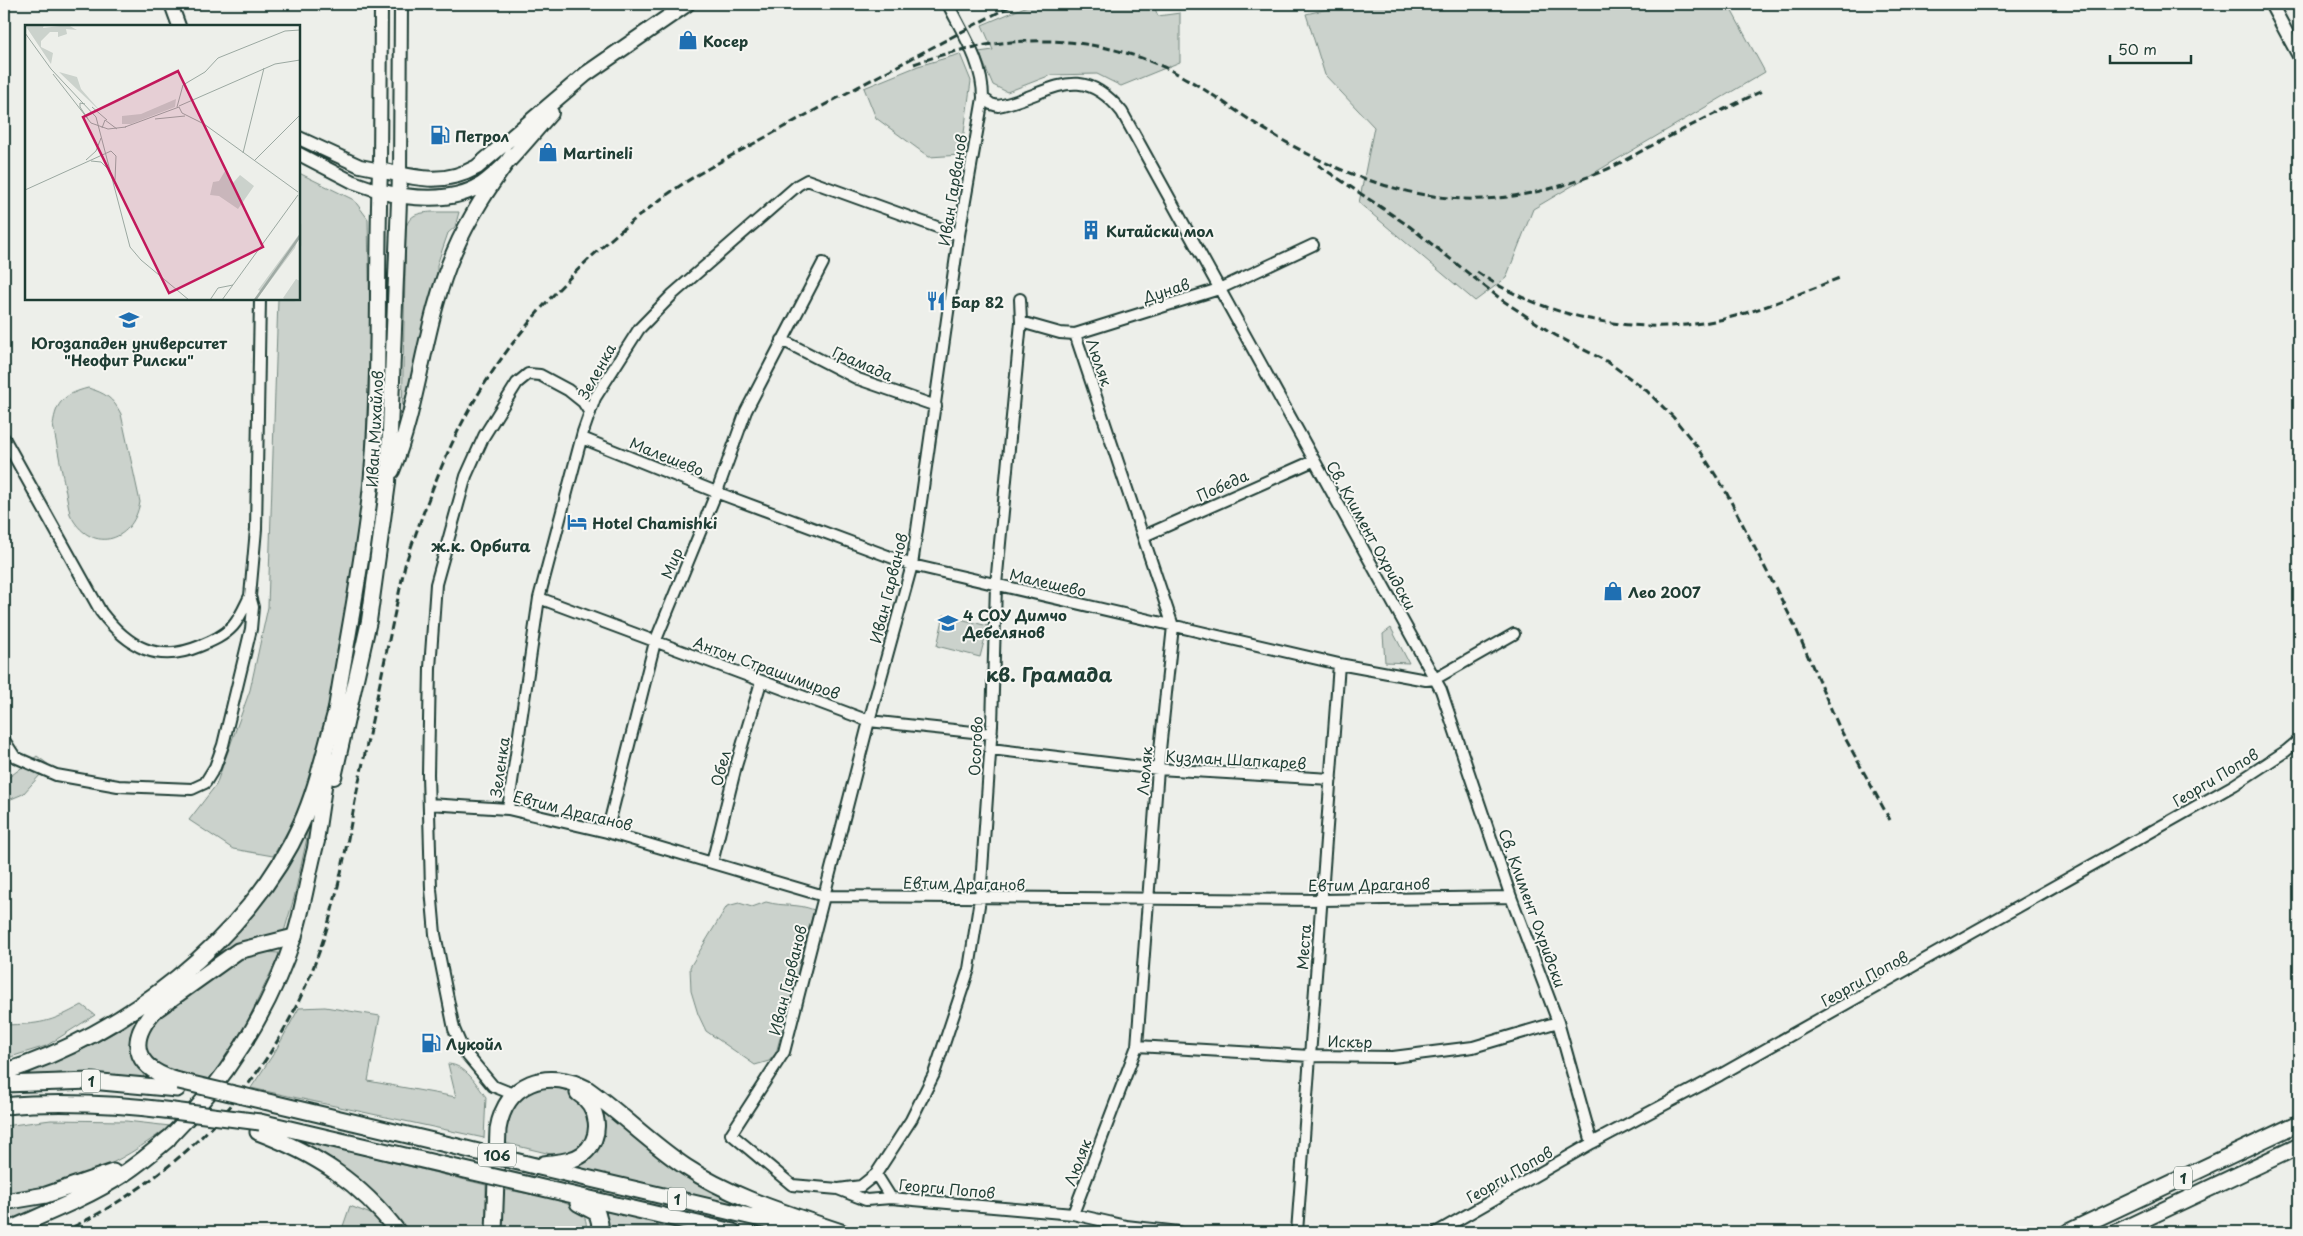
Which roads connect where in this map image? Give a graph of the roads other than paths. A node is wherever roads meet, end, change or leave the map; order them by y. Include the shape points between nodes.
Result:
1 (171, 4) edge
2 (381, 4) edge
3 (401, 4) edge
4 (687, 4) edge
5 (948, 4) edge
6 (2271, 4) edge
7 (178, 25) edge
8 (2299, 56) edge
9 (586, 74) junction
10 (982, 98) junction
11 (300, 138) edge
12 (300, 155) edge
13 (512, 155) junction
14 (380, 170) junction
15 (400, 175) junction
16 (379, 191) junction
17 (400, 196) junction
18 (959, 235) junction
19 (1314, 245) dead end
20 (823, 263) dead end
21 (1219, 289) junction
22 (1020, 299) dead end
23 (260, 300) edge
24 (1021, 322) junction
25 (1075, 334) junction
26 (782, 340) junction
27 (936, 406) junction
28 (590, 413) junction
29 (4, 438) edge
30 (582, 438) junction
31 (1313, 461) junction
32 (388, 484) junction
33 (716, 492) junction
34 (1144, 536) junction
35 (912, 565) junction
36 (996, 585) junction
37 (250, 596) junction
38 (539, 598) junction
39 (1173, 626) junction
40 (1514, 634) dead end
41 (655, 642) junction
42 (1340, 664) junction
43 (1435, 679) junction
44 (761, 682) junction
45 (336, 712) junction
46 (869, 721) junction
47 (992, 734) junction
48 (4, 740) edge
49 (2299, 740) edge
50 (991, 749) junction
51 (1158, 769) junction
52 (1331, 779) junction
53 (429, 804) junction
54 (508, 809) junction
55 (607, 832) junction
56 (315, 848) junction
57 (712, 863) junction
58 (824, 896) junction
59 (1512, 897) junction
60 (980, 899) junction
61 (1150, 899) junction
62 (1322, 900) junction
63 (294, 937) junction
64 (1558, 1022) junction
65 (1137, 1046) junction
66 (1310, 1056) junction
67 (4, 1072) edge
68 (558, 1080) junction
69 (4, 1084) edge
70 (178, 1085) junction
71 (513, 1094) junction
72 (4, 1106) edge
73 (2299, 1123) edge
74 (259, 1127) junction
75 (730, 1134) joint
76 (168, 1139) junction
77 (1592, 1143) junction
78 (2299, 1146) edge
79 (535, 1166) junction
80 (876, 1174) junction
81 (534, 1186) junction
82 (838, 1189) junction
83 (891, 1198) junction
84 (4, 1202) edge
85 (1073, 1214) junction
86 (495, 1228) edge
87 (4, 1232) edge
88 (398, 1232) edge
89 (598, 1232) edge
90 (733, 1232) edge
91 (819, 1232) edge
92 (841, 1232) edge
93 (1179, 1232) edge
94 (1297, 1232) edge
95 (1437, 1232) edge
96 (2068, 1232) edge
97 (2117, 1232) edge

1 - 7 street
2 - 14 street, Иван Михайлов
3 - 15 street, Иван Михайлов
4 - 9 main road
5 - 10 street, Иван Гарванов via 979,69
6 - 8 street
9 - 13 main road
9 - 15 main road via 467,173 436,180
10 - 18 street, Иван Гарванов
10 - 21 street, Св. Климент Охридски via 998,106 1070,84 1086,85 1103,93 1122,112
11 - 14 street via 351,162
12 - 16 street via 353,182
13 - 17 main road via 473,189 454,195
13 - 32 main road via 486,191 453,254 401,449
14 - 15 main road
14 - 16 main road, Иван Михайлов
15 - 17 main road, Иван Михайлов
16 - 17 main road
16 - 45 main road, Иван Михайлов via 378,323 371,484 353,619
17 - 32 main road, Иван Михайлов
18 - 27 street, Иван Гарванов
18 - 28 street, Зеленка via 807,180 798,184 673,294 636,333 595,398
19 - 21 street, Дунав
20 - 26 street, Мир
21 - 25 street, Дунав
21 - 31 street, Св. Климент Охридски
22 - 24 street, Осогово
23 - 37 street via 256,529
24 - 25 street, Дунав
24 - 36 street, Осогово
25 - 34 street, Люляк
26 - 27 street, Грамада via 858,379
26 - 33 street, Мир via 746,411
27 - 35 street, Иван Гарванов
28 - 30 street, Зеленка
28 - 53 street via 583,402 561,385 540,374 528,374 505,400 466,476 436,584 430,668
29 - 37 street via 101,612 111,626 133,644 146,650 172,654 199,647 225,634 234,625
30 - 33 street, Малешево
30 - 38 street, Зеленка
31 - 34 street, Победа
31 - 43 street, Св. Климент Охридски
32 - 56 main road, Иван Михайлов via 369,621 335,775
33 - 35 street, Малешево
33 - 41 street, Мир
34 - 39 street, Люляк
35 - 36 street, Малешево
35 - 46 street, Иван Гарванов
36 - 39 street, Малешево
36 - 47 street, Осогово
37 - 48 street via 253,607 251,629 223,745 205,783 192,789 118,786 56,775 15,757
38 - 41 street, Антон Страшимиров
38 - 54 street, Зеленка
39 - 42 street, Малешево
39 - 51 street, Люляк
40 - 43 street
41 - 44 street, Антон Страшимиров
41 - 55 street, Мир
42 - 43 street, Малешево
42 - 52 street, Места
43 - 59 street, Св. Климент Охридски via 1442,690
44 - 46 street, Антон Страшимиров
44 - 57 street, Обел
45 - 56 main road, Иван Михайлов
45 - 67 main road via 302,823 277,871 242,917 205,954 139,1006 84,1040
46 - 47 street, Антон Страшимиров
46 - 58 street, Иван Гарванов
47 - 50 street, Осогово
49 - 77 street, Георги Попов via 2234,785 1780,1042
50 - 51 street, Кузман Шапкарев
50 - 60 street, Осогово
51 - 52 street, Кузман Шапкарев
51 - 61 street, Люляк
52 - 62 street, Места
53 - 54 street, Евтим Драганов
53 - 71 street via 435,934 454,1029 463,1050 484,1077 493,1086
54 - 55 street, Евтим Драганов
55 - 57 street, Евтим Драганов
56 - 63 main road, Иван Михайлов
57 - 58 street, Евтим Драганов
58 - 60 street, Евтим Драганов
58 - 75 street, Иван Гарванов via 784,1052
59 - 62 street, Евтим Драганов
59 - 64 street, Св. Климент Охридски
60 - 61 street, Евтим Драганов
60 - 80 street, Осогово via 970,969 934,1074 911,1120
61 - 62 street, Евтим Драганов
61 - 65 street, Люляк
62 - 66 street, Места
63 - 70 main road via 248,947 227,957 154,1011 138,1038 138,1047 146,1065
63 - 76 main road, Иван Михайлов via 273,989 247,1038 214,1087
64 - 66 street, Искър via 1473,1046 1393,1057
64 - 77 street, Св. Климент Охридски
65 - 66 street, Искър
65 - 85 street, Люляк
66 - 94 street, Места
68 - 71 main road via 533,1082
68 - 79 main road via 592,1104 597,1123 595,1134 583,1154
68 - 92 main road via 587,1089 667,1154 708,1180 754,1202
69 - 70 main road, 1
70 - 79 main road, 1, bridge
71 - 86 main road, 106 via 504,1106 498,1129
72 - 74 main road, 1, bridge via 102,1103 173,1111
73 - 96 main road, 1
74 - 81 main road, 1, bridge
74 - 88 main road via 339,1172 374,1204
75 - 82 street, Георги Попов via 792,1185
76 - 84 main road via 117,1170 46,1195
76 - 87 main road via 104,1186
77 - 95 street, Георги Попов
78 - 97 main road, 1
79 - 91 main road, 1
80 - 82 street via 861,1186
80 - 83 street
81 - 89 main road via 592,1209 599,1218
81 - 90 main road, 1
82 - 83 street, Георги Попов via 866,1200
83 - 85 street, Георги Попов
85 - 93 street, Георги Попов via 1126,1226

